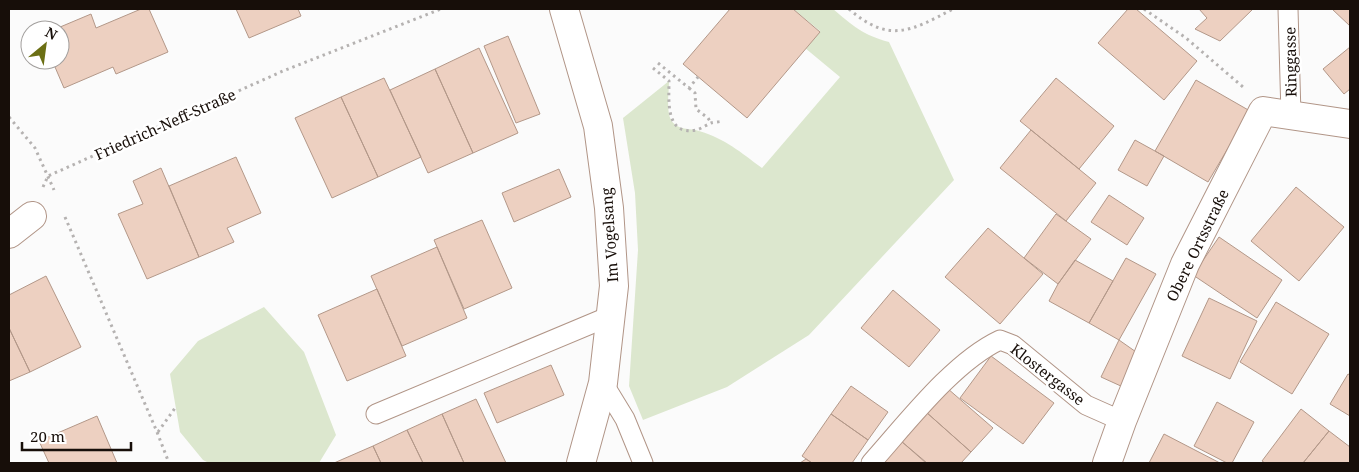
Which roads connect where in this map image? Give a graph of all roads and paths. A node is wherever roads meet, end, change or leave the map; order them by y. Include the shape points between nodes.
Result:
1 (441, 9) edge
2 (849, 9) edge
3 (953, 9) edge
4 (1144, 9) edge
5 (1288, 9) edge
6 (571, 11) edge
7 (658, 63) dead end
8 (653, 68) dead end
9 (698, 77) dead end
10 (689, 88) junction
11 (1264, 112) junction
12 (1291, 115) junction
13 (9, 117) edge
14 (723, 122) dead end
15 (711, 123) junction
16 (1350, 124) edge
17 (48, 176) junction
18 (56, 194) dead end
19 (63, 212) dead end
20 (32, 216) dead end
21 (9, 234) edge
22 (610, 316) junction
23 (602, 383) junction
24 (175, 408) dead end
25 (376, 414) dead end
26 (1122, 421) junction
27 (158, 432) junction
28 (169, 463) edge
29 (581, 463) edge
30 (643, 463) edge
31 (872, 463) edge
32 (1107, 463) edge

1 - 17 path, Friedrich-Neff-Straße via 283,71
2 - 3 path via 860,19 882,30 904,31
4 - 11 path via 1186,38 1252,95
5 - 12 lane, Ringgasse
6 - 22 street, Im Vogelsang via 598,126 609,208 614,286
7 - 10 path
8 - 15 path via 669,81 669,110 676,125 696,130
9 - 10 path
10 - 15 path via 695,93 696,109
11 - 12 street
11 - 26 street, Obere Ortsstraße via 1184,264
12 - 16 street
13 - 17 path via 36,148
14 - 15 path
17 - 18 path
19 - 27 path
20 - 21 street
22 - 23 street, Im Vogelsang
22 - 25 lane
23 - 29 street, Im Vogelsang
23 - 30 lane via 625,419
24 - 27 path
26 - 31 lane, Klostergasse via 1086,405 1013,345 1000,340 986,347 941,385
26 - 32 street, Obere Ortsstraße
27 - 28 path

